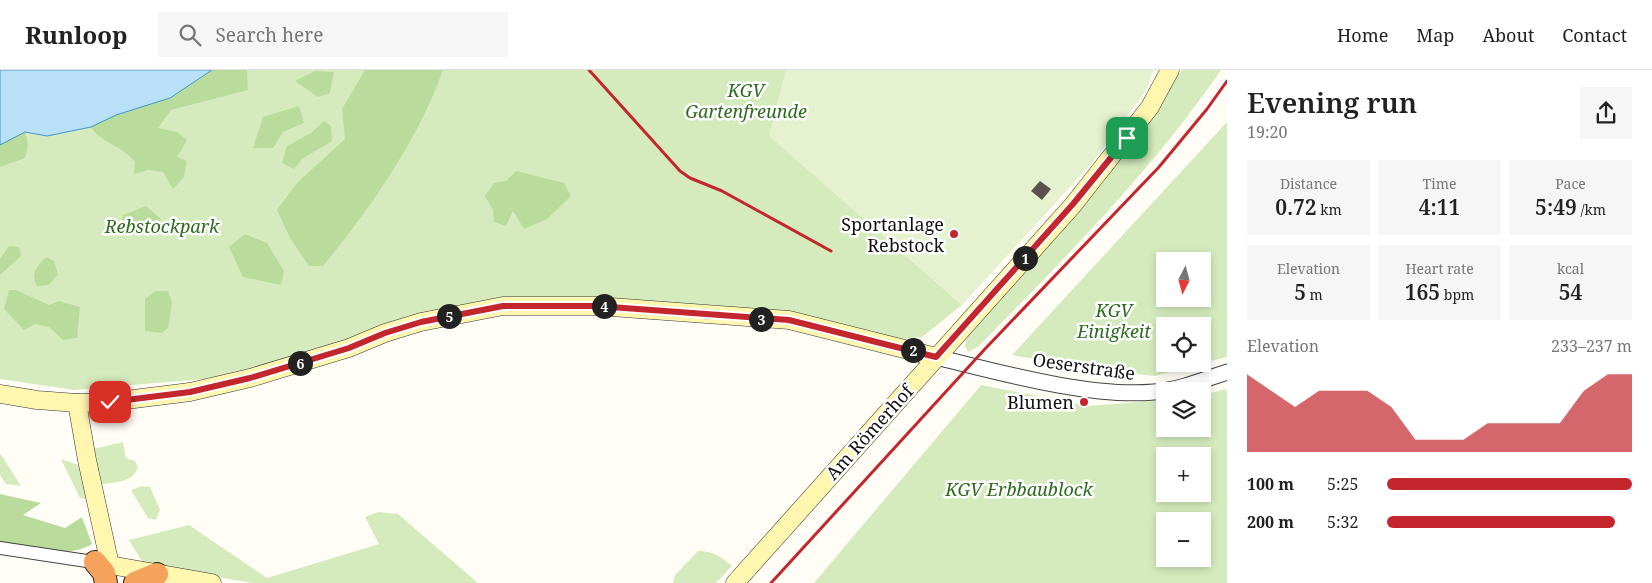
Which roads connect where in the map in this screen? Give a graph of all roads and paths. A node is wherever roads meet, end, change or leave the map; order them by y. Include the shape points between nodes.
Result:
1 (1170, 70) edge
2 (936, 357) junction
3 (1227, 372) edge
4 (0, 394) edge
5 (77, 403) junction
6 (0, 548) edge
7 (101, 567) edge
8 (157, 574) junction
9 (135, 583) edge
10 (212, 583) edge
11 (735, 583) edge

1 - 2 main road, Am Römerhof via 1150,107 1096,176
2 - 3 street, Oeserstraße via 1067,386 1123,393 1154,392 1189,385
2 - 5 main road via 789,320 597,306 503,306 421,322 349,348 250,378 190,392
2 - 11 main road, Am Römerhof
4 - 5 main road
5 - 7 main road via 102,528
6 - 7 street
7 - 8 main road
8 - 9 highway
8 - 10 main road

